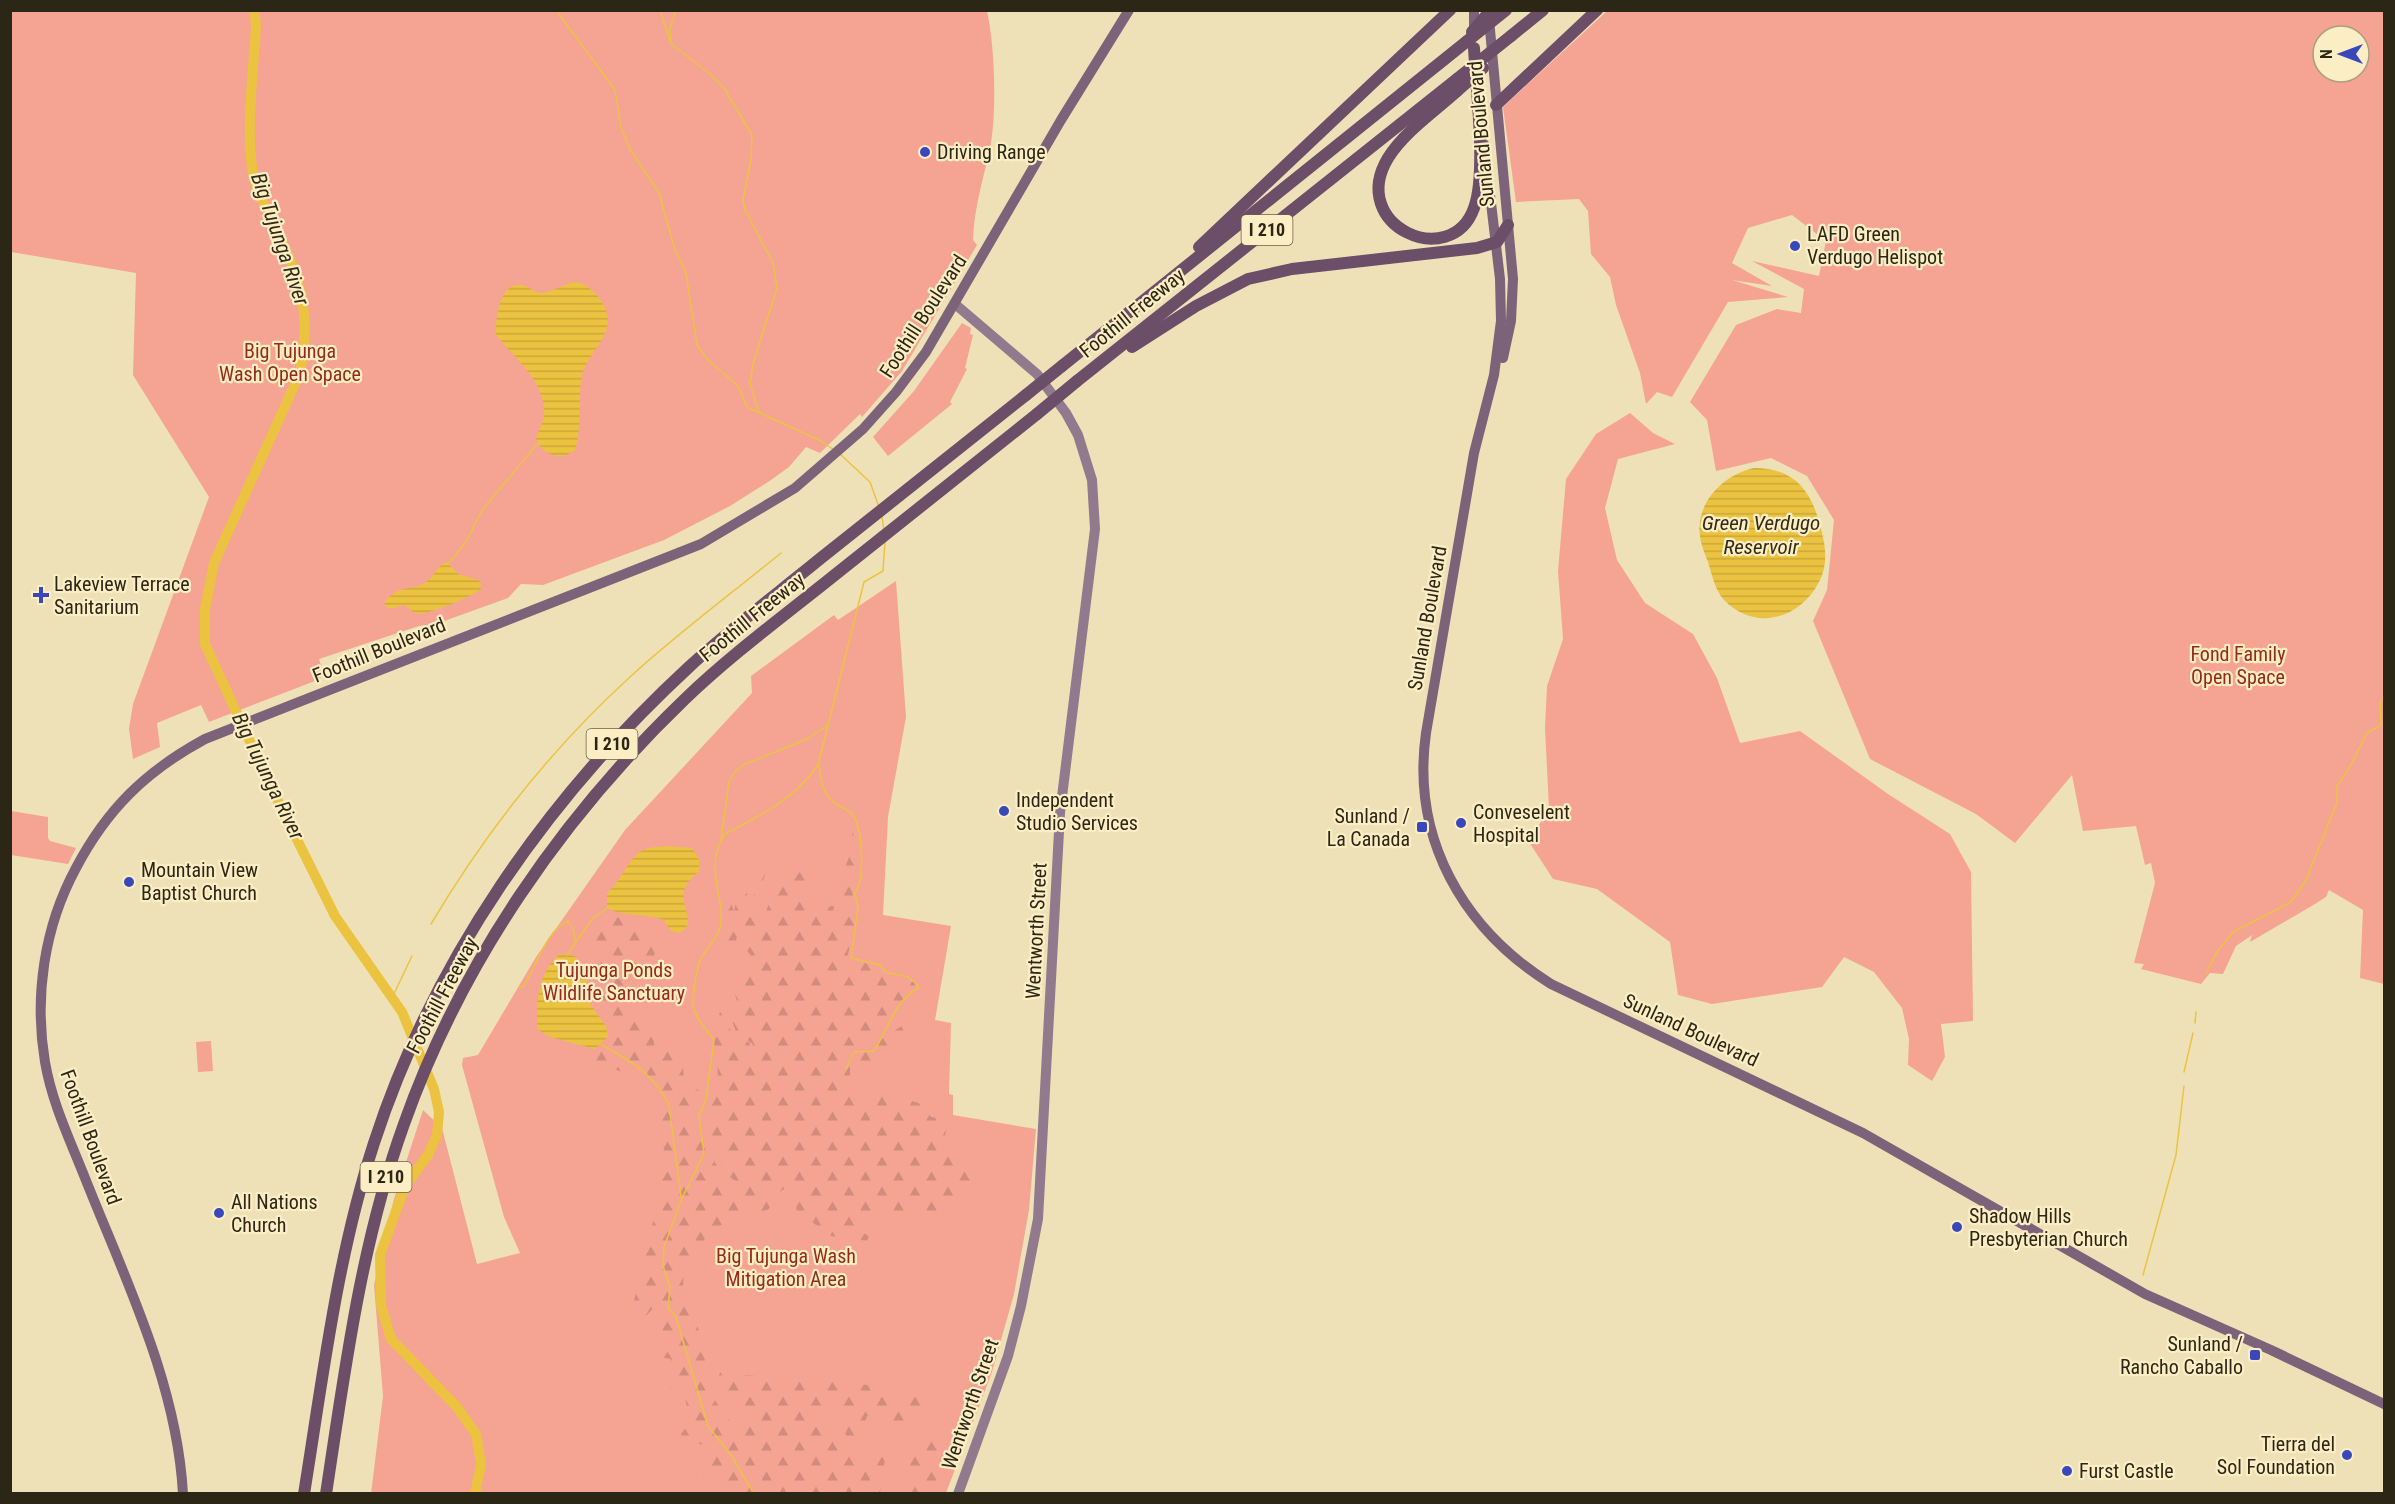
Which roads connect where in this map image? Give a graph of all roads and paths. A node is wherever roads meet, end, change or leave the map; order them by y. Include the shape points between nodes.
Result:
1 (1129, 10) edge
2 (1450, 10) edge
3 (1474, 10) edge
4 (1490, 10) edge
5 (1506, 10) edge
6 (1543, 10) edge
7 (1597, 10) edge
8 (1470, 45) junction
9 (1457, 85) junction
10 (1496, 105) junction
11 (1508, 225) junction
12 (1497, 242) junction
13 (955, 304) junction
14 (1114, 325) junction
15 (1077, 381) junction
16 (1490, 395) junction
17 (2385, 1404) edge
18 (183, 1494) edge
19 (304, 1494) edge
20 (326, 1494) edge
21 (958, 1494) edge

1 - 13 main road, Foothill Boulevard
2 - 14 highway
3 - 8 main road, Sunland Boulevard
4 - 8 highway, bridge via 1479,21
4 - 10 main road, Sunland Boulevard
5 - 8 highway, Foothill Freeway / I 210, bridge
6 - 9 highway, bridge via 1496,48 1482,69
7 - 10 highway
8 - 9 highway via 1479,168 1476,203 1458,230 1442,237 1415,237 1384,213 1379,193 1381,173 1395,149
8 - 12 main road, Sunland Boulevard
8 - 14 highway, Foothill Freeway / I 210 via 1454,51
9 - 15 highway, Foothill Freeway / I 210
10 - 11 main road, Sunland Boulevard
11 - 12 highway
11 - 16 main road, Sunland Boulevard via 1513,279 1511,321
12 - 15 highway via 1477,248 1292,269 1248,279 1196,306
12 - 16 main road, Sunland Boulevard via 1501,321
13 - 18 main road, Foothill Boulevard via 911,372 863,429 776,501 701,544 192,747 147,778 108,815 83,854 52,927 43,971 43,1048 52,1094 160,1374 175,1432
13 - 21 main road, Wentworth Street via 1022,359 1061,406 1078,435 1092,480 1095,529 1060,813 1038,1219 1008,1356
14 - 19 highway, Foothill Freeway / I 210, bridge via 708,649 614,741 516,863 445,980 411,1045 374,1144 348,1239
15 - 20 highway, Foothill Freeway / I 210, bridge via 704,682 607,782 534,876 454,1006 421,1078 387,1175 367,1251
16 - 17 main road, Sunland Boulevard via 1472,462 1426,733 1423,775 1427,810 1440,856 1459,895 1489,935 1551,984 1863,1133 2145,1294

